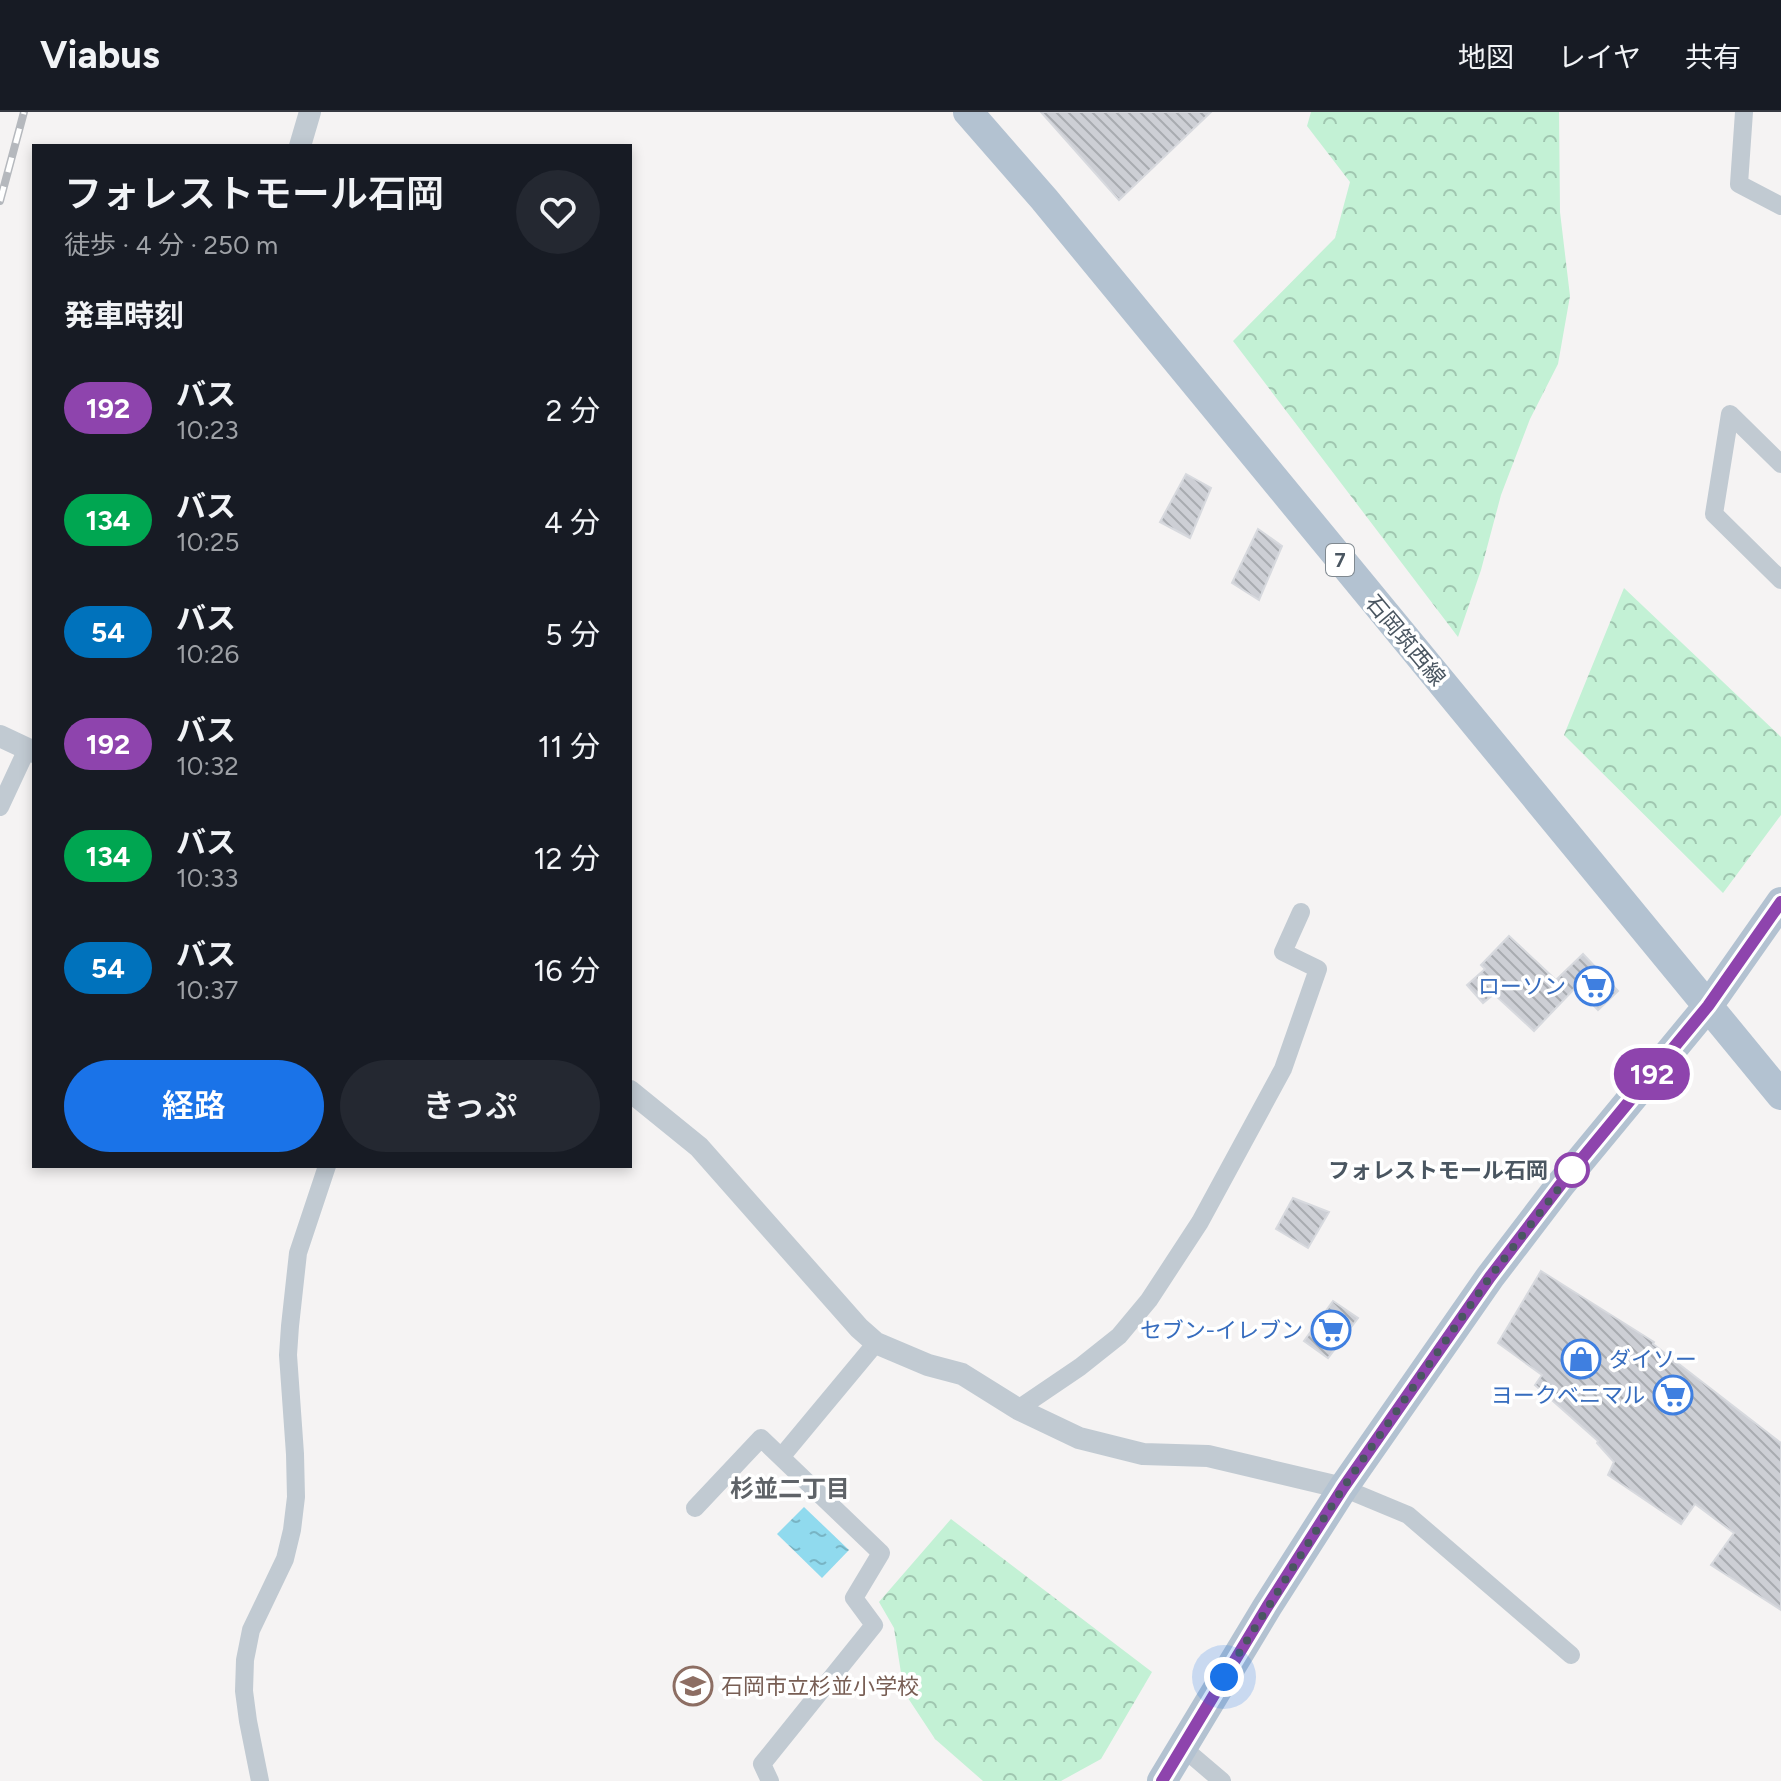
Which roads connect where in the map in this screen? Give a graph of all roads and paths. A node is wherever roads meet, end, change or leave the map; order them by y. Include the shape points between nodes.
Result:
1 (310, 112) edge
2 (968, 112) edge
3 (1744, 112) edge
4 (301, 144) edge
5 (1781, 206) edge
6 (1781, 464) edge
7 (1781, 580) edge
8 (0, 736) edge
9 (31, 751) edge
10 (0, 807) edge
11 (1781, 902) edge
12 (1301, 912) dead end
13 (1708, 1006) junction
14 (632, 1093) edge
15 (1781, 1095) edge
16 (326, 1168) edge
17 (876, 1343) junction
18 (1018, 1409) junction
19 (782, 1456) junction
20 (1343, 1488) junction
21 (695, 1508) dead end
22 (1571, 1655) dead end
23 (1182, 1747) junction
24 (260, 1781) edge
25 (770, 1781) edge
26 (1162, 1781) edge
27 (1222, 1781) edge

1 - 4 street
2 - 13 main road, 石岡筑西線 / 7
3 - 5 street via 1739,184
6 - 7 street via 1730,414 1714,514
8 - 9 street
9 - 10 street
11 - 13 main road
12 - 18 street via 1283,952 1318,969 1283,1069 1200,1222 1119,1336
13 - 15 main road, 石岡筑西線 / 7
13 - 20 main road via 1499,1265
14 - 17 street via 699,1147
16 - 24 street via 298,1253 290,1326 296,1497 292,1530 285,1559 251,1630 245,1660 244,1691
17 - 18 street via 962,1374
17 - 19 street
18 - 20 street via 1079,1438 1143,1454 1208,1456
19 - 21 street via 761,1438
19 - 25 street via 881,1553 854,1598 874,1625 762,1764
20 - 22 street via 1408,1515
20 - 23 main road
23 - 26 main road
23 - 27 street

